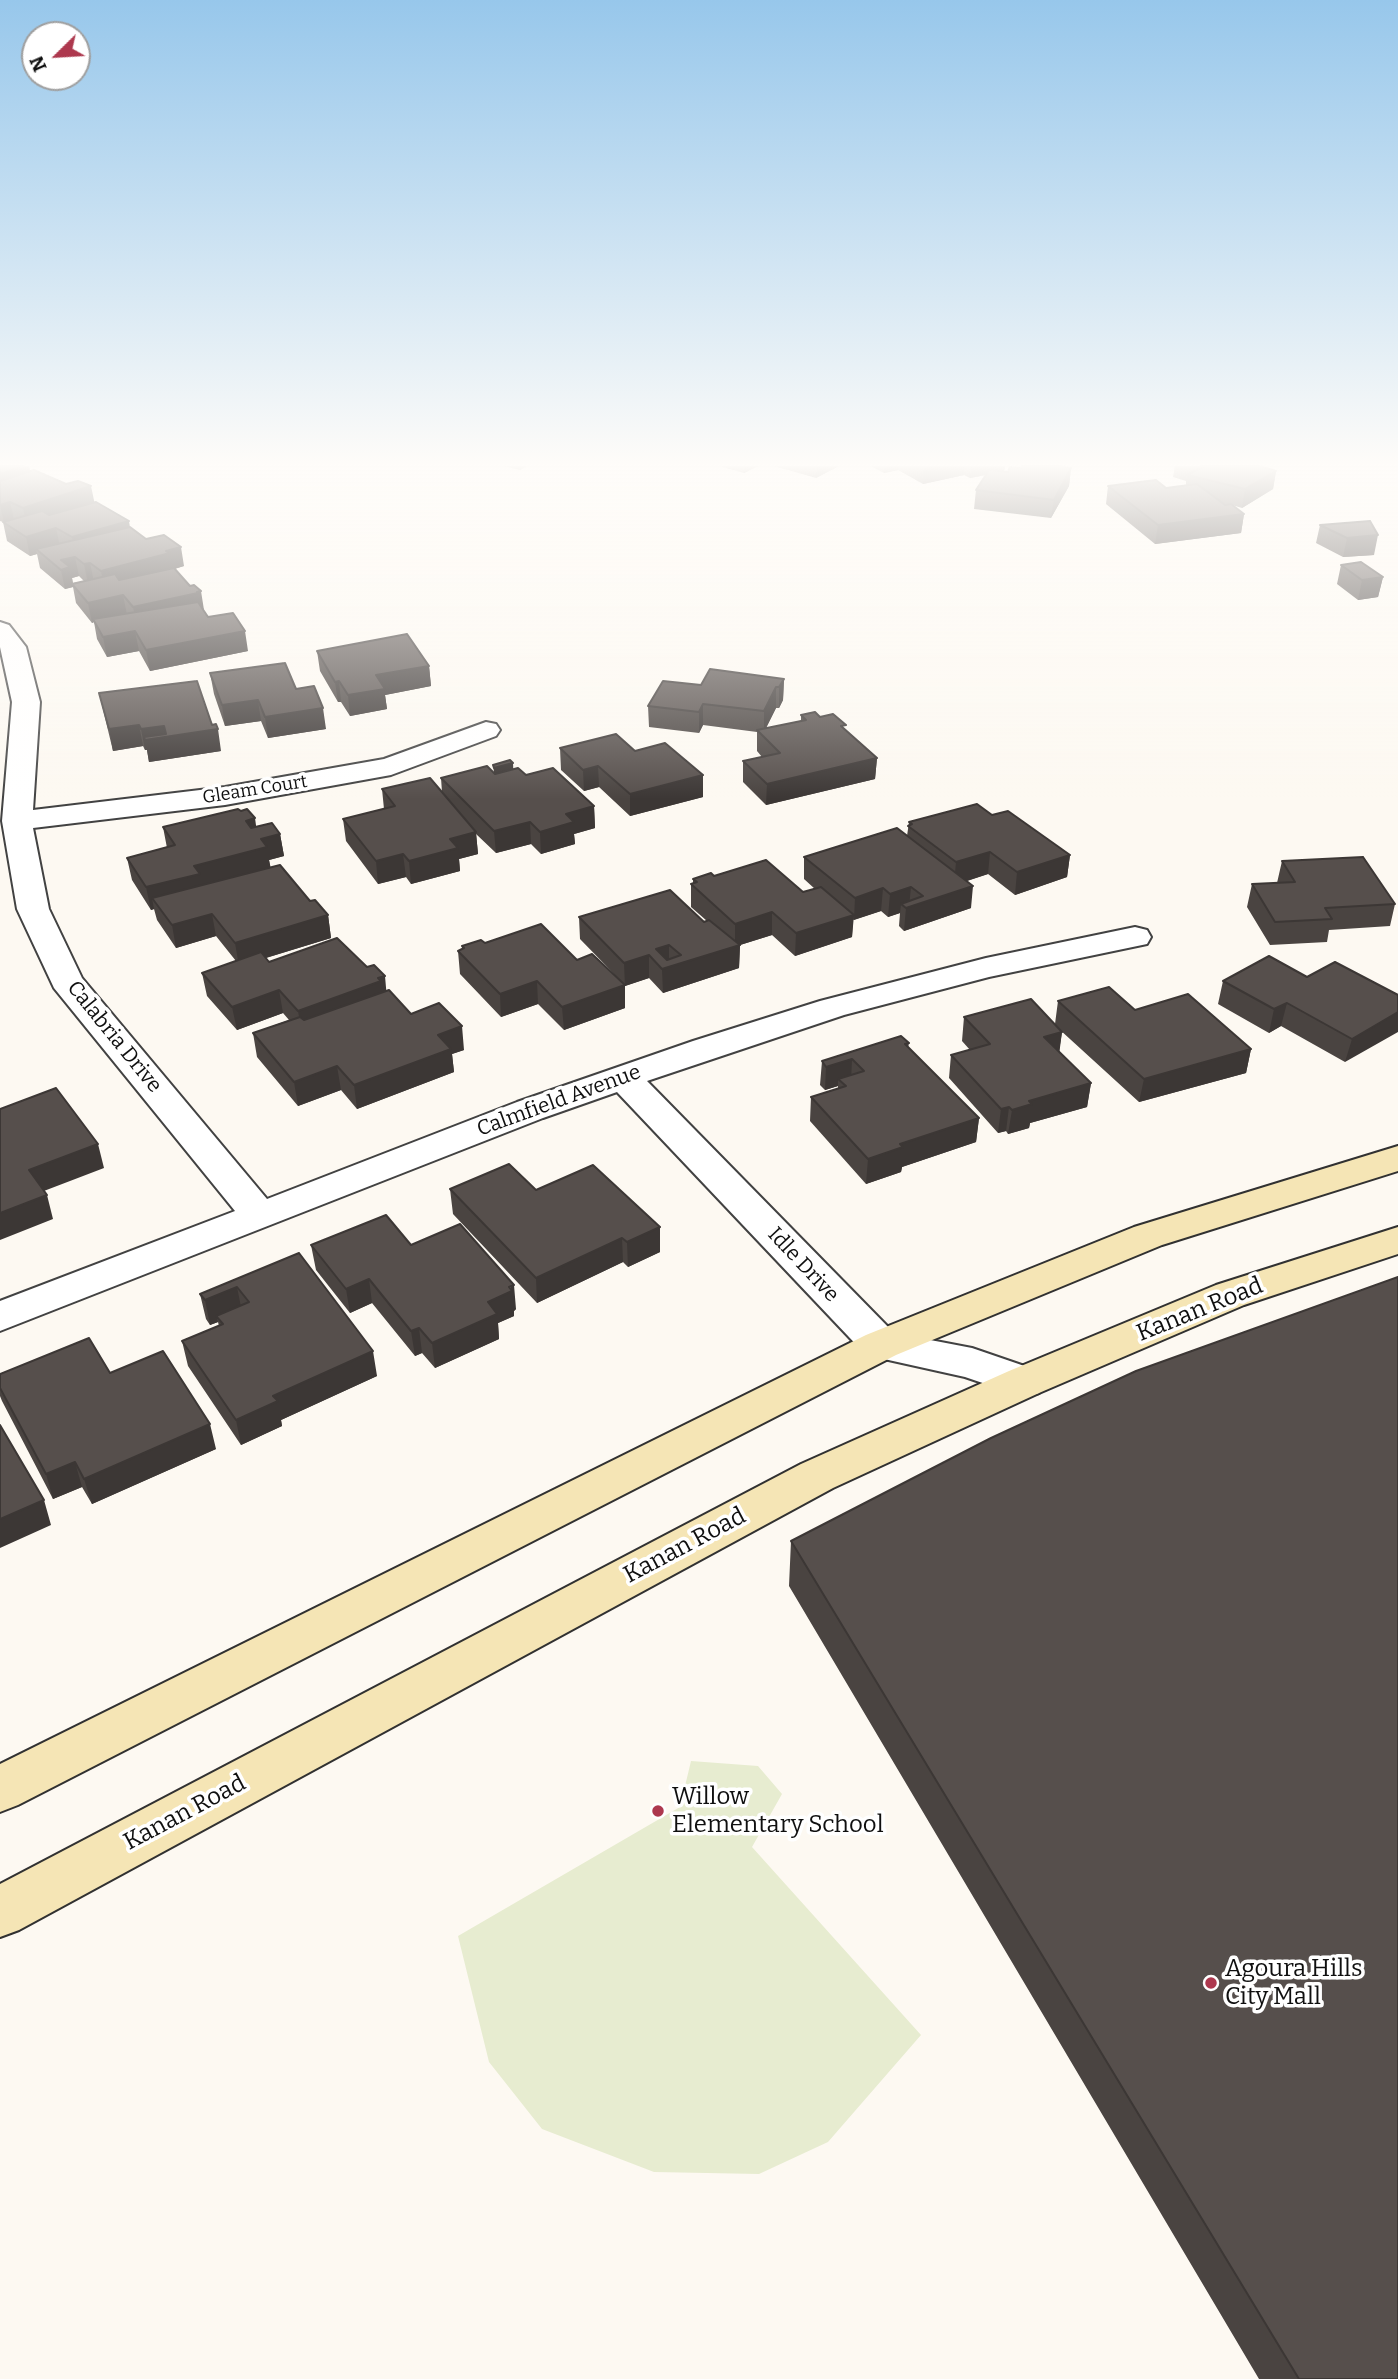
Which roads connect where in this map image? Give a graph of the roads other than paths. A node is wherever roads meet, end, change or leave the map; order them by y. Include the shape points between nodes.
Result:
1 (0, 630) edge
2 (486, 730) dead end
3 (17, 821) junction
4 (1135, 937) dead end
5 (623, 1077) junction
6 (1398, 1158) edge
7 (260, 1215) junction
8 (1398, 1240) edge
9 (0, 1317) edge
10 (881, 1345) junction
11 (1024, 1382) junction
12 (0, 1789) edge
13 (0, 1912) edge

1 - 3 street, Calabria Drive via 13,647 26,702
2 - 3 street, Gleam Court via 391,766 225,796
3 - 7 street, Calabria Drive via 33,909 66,981
4 - 5 street, Calmfield Avenue via 986,968 832,1008
5 - 7 street, Calmfield Avenue
5 - 10 street, Idle Drive
6 - 10 main road via 1148,1236
7 - 9 street, Calmfield Avenue
8 - 11 main road, Kanan Road via 1230,1295
10 - 11 street via 972,1363
10 - 12 main road
11 - 13 main road, Kanan Road via 817,1476

